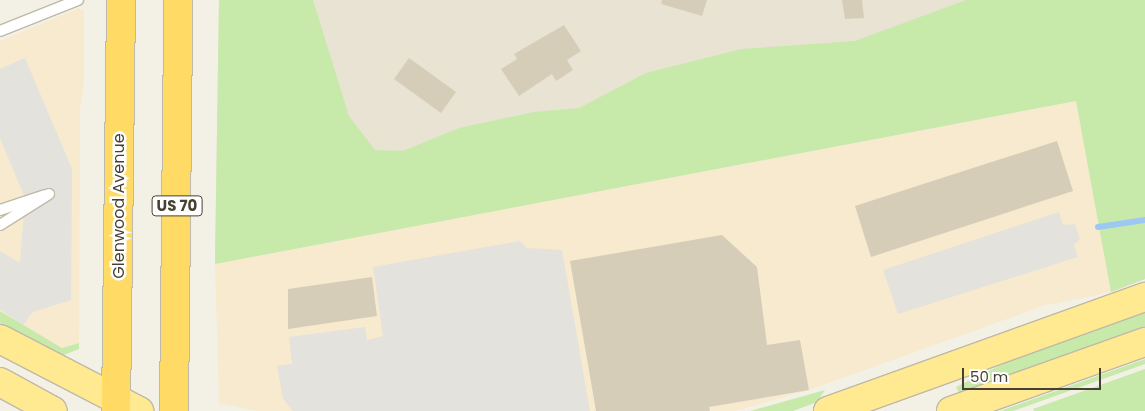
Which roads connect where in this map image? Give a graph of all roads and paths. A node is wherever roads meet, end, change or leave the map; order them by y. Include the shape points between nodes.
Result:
1 (78, 0) edge
2 (121, 0) edge
3 (178, 0) edge
4 (0, 31) edge
5 (0, 210) edge
6 (0, 225) edge
7 (1145, 297) edge
8 (0, 339) edge
9 (1145, 342) edge
10 (0, 382) edge
11 (124, 408) edge
12 (53, 411) edge
13 (174, 411) edge
14 (828, 411) edge
15 (951, 411) edge

1 - 4 lane
2 - 11 highway, Glenwood Avenue
3 - 13 highway, US 70
5 - 6 lane via 49,194
7 - 14 main road
8 - 11 main road
9 - 15 main road
10 - 12 main road

